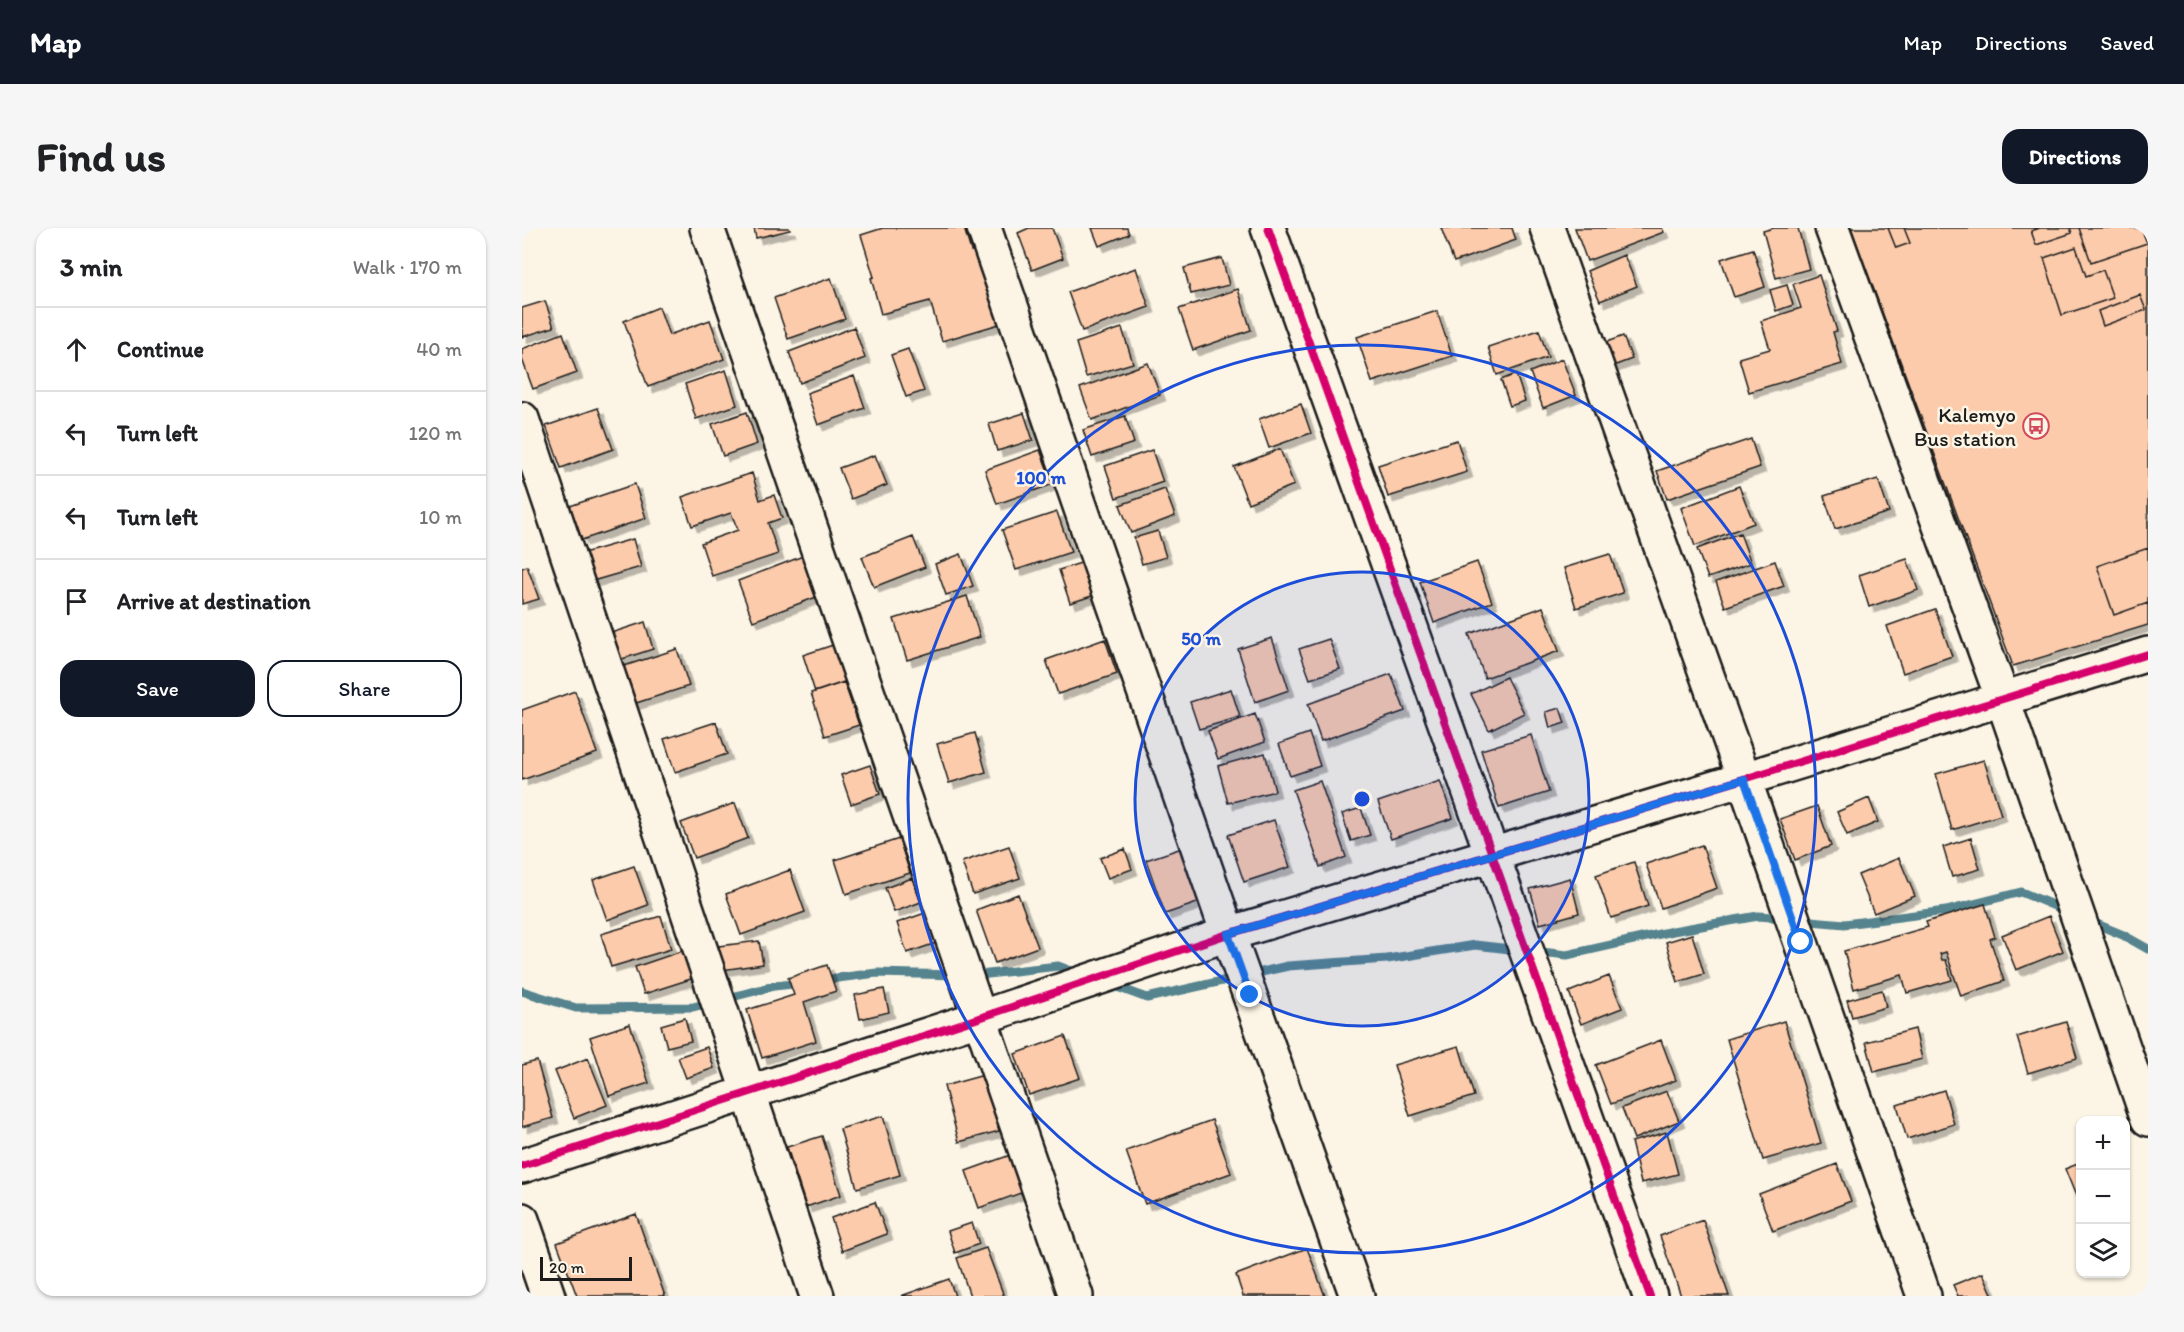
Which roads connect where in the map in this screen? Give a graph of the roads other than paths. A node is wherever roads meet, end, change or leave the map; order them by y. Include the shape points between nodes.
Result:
1 (707, 228) edge
2 (984, 228) edge
3 (1268, 228) edge
4 (1547, 228) edge
5 (1832, 228) edge
6 (522, 419) edge
7 (2148, 654) edge
8 (2003, 700) junction
9 (1744, 779) junction
10 (1493, 854) junction
11 (1230, 941) junction
12 (976, 1006) junction
13 (747, 1093) junction
14 (2148, 1119) edge
15 (522, 1166) edge
16 (522, 1220) edge
17 (548, 1296) edge
18 (816, 1296) edge
19 (1076, 1296) edge
20 (1357, 1296) edge
21 (1650, 1296) edge
22 (1924, 1296) edge

1 - 12 street
2 - 11 street
3 - 10 street
4 - 9 street
5 - 8 street
6 - 13 street
7 - 8 street
8 - 9 street
8 - 14 street
9 - 10 street
9 - 22 street
10 - 11 street
10 - 21 street
11 - 12 street via 1118,971 1048,995
11 - 20 street
12 - 13 street
12 - 19 street
13 - 15 street
13 - 18 street
16 - 17 street

